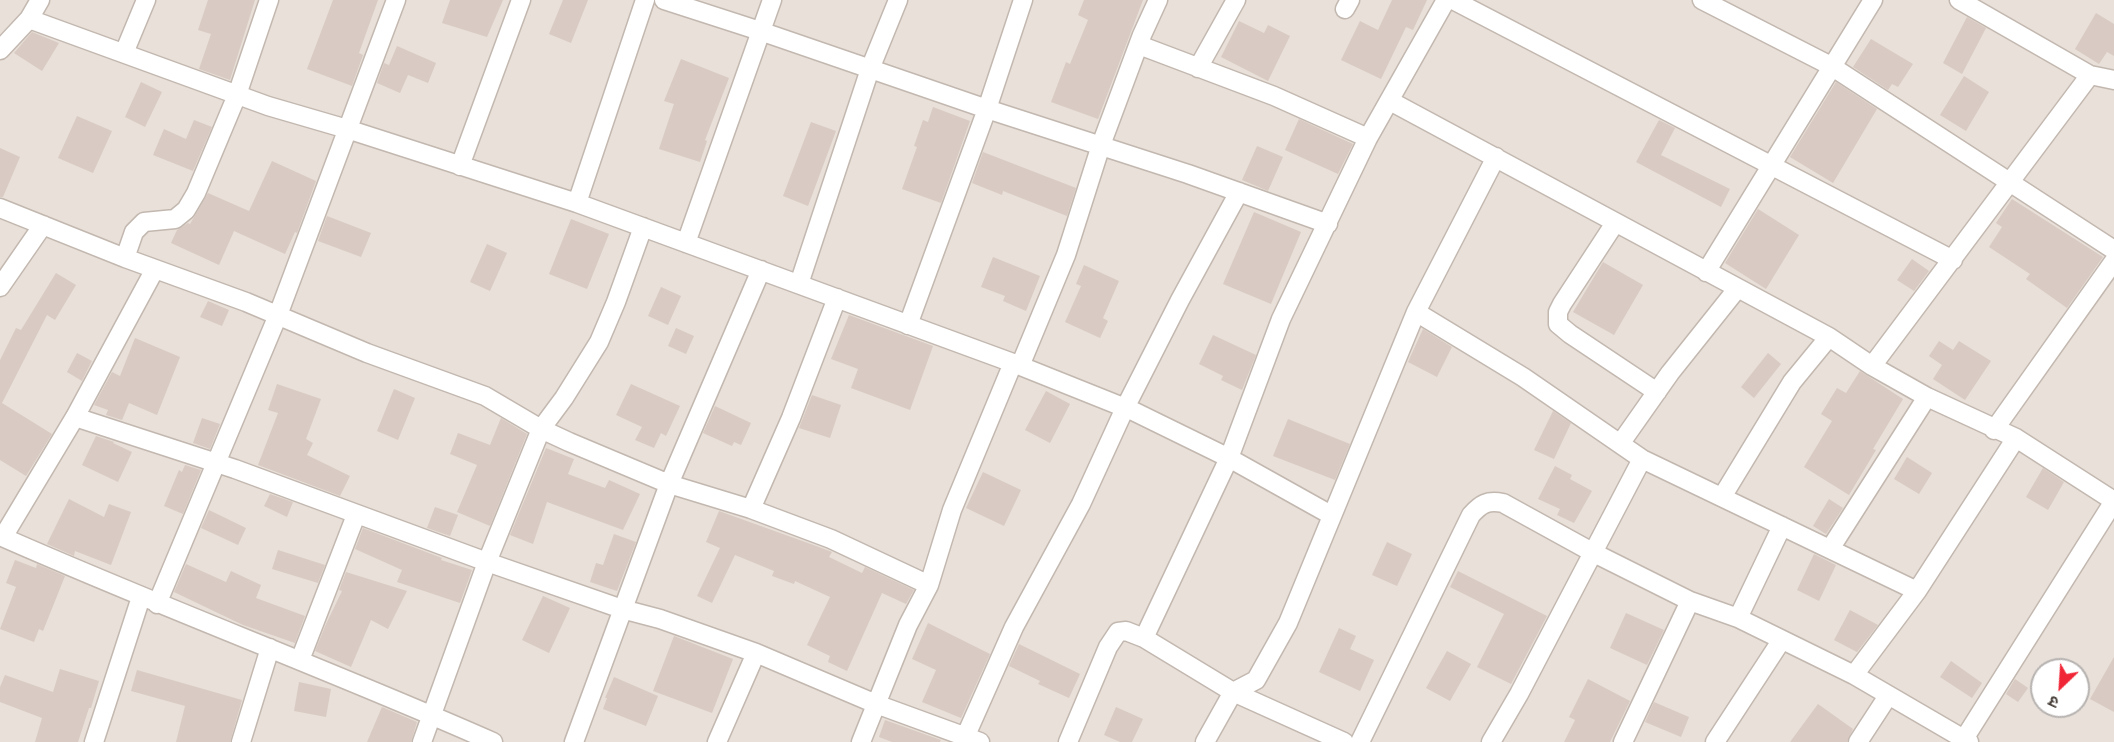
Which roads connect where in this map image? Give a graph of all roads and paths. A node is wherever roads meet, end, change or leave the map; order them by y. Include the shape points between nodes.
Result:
1 (40, 0) edge
2 (146, 0) edge
3 (269, 0) edge
4 (396, 0) edge
5 (521, 0) edge
6 (645, 0) edge
7 (664, 0) edge
8 (772, 0) edge
9 (898, 0) edge
10 (1023, 0) edge
11 (1158, 0) edge
12 (1236, 0) edge
13 (1446, 0) edge
14 (1453, 0) edge
15 (1702, 0) edge
16 (1873, 0) edge
17 (1959, 0) edge
18 (29, 19) junction
19 (760, 31) junction
20 (1139, 45) junction
21 (0, 50) edge
22 (124, 53) junction
23 (1831, 66) junction
24 (1198, 68) junction
25 (870, 69) junction
26 (2090, 75) junction
27 (2114, 80) edge
28 (237, 95) junction
29 (1390, 101) junction
30 (987, 109) junction
31 (347, 129) junction
32 (1368, 138) junction
33 (1101, 146) junction
34 (1496, 158) junction
35 (1771, 164) junction
36 (460, 166) junction
37 (2009, 182) junction
38 (1239, 192) junction
39 (577, 203) junction
40 (0, 208) edge
41 (1616, 223) junction
42 (1328, 224) junction
43 (43, 225) junction
44 (643, 227) junction
45 (686, 243) junction
46 (2114, 250) edge
47 (125, 258) junction
48 (1953, 260) junction
49 (2114, 261) edge
50 (155, 269) junction
51 (760, 270) junction
52 (1706, 272) junction
53 (799, 284) junction
54 (0, 287) edge
55 (1737, 289) junction
56 (837, 298) junction
57 (1416, 312) junction
58 (278, 315) junction
59 (908, 325) junction
60 (1829, 337) junction
61 (1017, 365) junction
62 (1872, 366) junction
63 (1657, 392) junction
64 (1927, 397) junction
65 (1125, 408) junction
66 (75, 417) junction
67 (541, 429) junction
68 (1994, 430) junction
69 (2016, 438) junction
70 (1620, 444) junction
71 (1229, 458) junction
72 (1642, 459) junction
73 (217, 462) junction
74 (669, 484) junction
75 (1722, 497) junction
76 (2114, 501) edge
77 (751, 508) junction
78 (356, 515) junction
79 (1331, 515) junction
80 (1782, 526) junction
81 (2, 537) edge
82 (1830, 549) junction
83 (1592, 552) junction
84 (488, 562) junction
85 (929, 585) junction
86 (1917, 591) junction
87 (149, 600) junction
88 (1690, 601) junction
89 (622, 609) junction
90 (1738, 618) junction
91 (1144, 638) junction
92 (1780, 641) junction
93 (270, 648) junction
94 (756, 653) junction
95 (300, 660) junction
96 (1854, 675) junction
97 (1233, 692) junction
98 (1887, 696) junction
99 (876, 704) junction
100 (433, 716) junction
101 (970, 740) edge
102 (1966, 741) edge
103 (94, 742) edge
104 (241, 742) edge
105 (422, 742) edge
106 (493, 742) edge
107 (574, 742) edge
108 (717, 742) edge
109 (861, 742) edge
110 (1068, 742) edge
111 (1205, 742) edge
112 (1344, 742) edge
113 (1359, 742) edge
114 (1491, 742) edge
115 (1623, 742) edge
116 (1715, 742) edge
117 (1858, 742) edge

1 - 18 street
2 - 22 street
3 - 28 street
4 - 31 street
5 - 36 street
6 - 39 street
7 - 19 street
8 - 19 street
9 - 25 street
10 - 30 street
11 - 20 street
12 - 24 street
13 - 29 street
14 - 35 street
15 - 23 street
16 - 23 street
17 - 26 street
18 - 21 street
18 - 22 street
19 - 25 street
19 - 45 street
20 - 24 street
20 - 33 street
22 - 28 street
23 - 35 street
23 - 37 street
24 - 32 street via 1274,96
25 - 30 street
25 - 53 street
26 - 27 street
26 - 37 street
28 - 31 street
28 - 47 street via 186,210 175,219 144,222 134,232
29 - 32 street
29 - 34 street
30 - 33 street
30 - 59 street
31 - 36 street
31 - 58 street
32 - 42 street
33 - 38 street
33 - 61 street via 1066,255
34 - 41 street
34 - 57 street
35 - 48 street
35 - 52 street
36 - 39 street
37 - 46 street
37 - 48 street
38 - 42 street
38 - 65 street
39 - 44 street
40 - 43 street
41 - 52 street
41 - 63 street via 1562,304 1558,324
42 - 71 street via 1281,319
43 - 47 street
43 - 54 street
44 - 45 street
44 - 67 street via 599,342
45 - 51 street
47 - 50 street
48 - 62 street
49 - 68 street
50 - 58 street
50 - 66 street
51 - 53 street
51 - 74 street
52 - 55 street
53 - 56 street
55 - 60 street
55 - 63 street
56 - 59 street
56 - 77 street
57 - 70 street via 1523,377
57 - 79 street
58 - 67 street via 485,396
58 - 73 street
59 - 61 street
60 - 62 street
60 - 75 street via 1792,382
61 - 65 street
61 - 85 street via 952,510
62 - 64 street
63 - 70 street
64 - 68 street
64 - 82 street
65 - 71 street
65 - 101 street via 1081,504 1014,627
66 - 73 street
66 - 81 street
67 - 74 street
67 - 84 street
68 - 69 street
69 - 76 street
69 - 86 street
70 - 72 street
71 - 79 street
71 - 91 street
72 - 75 street
72 - 83 street
73 - 78 street
73 - 87 street
74 - 77 street
74 - 89 street
75 - 80 street
76 - 102 street
77 - 85 street via 831,539
78 - 84 street
78 - 95 street
79 - 97 street via 1288,623 1263,669 1256,680
80 - 82 street
80 - 90 street
81 - 87 street
82 - 86 street
83 - 88 street
83 - 113 street via 1503,503 1481,504 1471,515
83 - 114 street
84 - 89 street
84 - 100 street
85 - 99 street
86 - 96 street
87 - 93 street
87 - 103 street
88 - 90 street
88 - 115 street
89 - 94 street
89 - 107 street
90 - 92 street
91 - 97 street
91 - 110 street via 1126,631 1113,638
92 - 96 street
92 - 116 street
93 - 95 street
93 - 104 street
94 - 99 street
94 - 108 street
95 - 100 street
96 - 98 street
97 - 111 street
97 - 112 street
98 - 102 street
98 - 117 street
99 - 101 street
99 - 109 street
100 - 105 street
100 - 106 street

